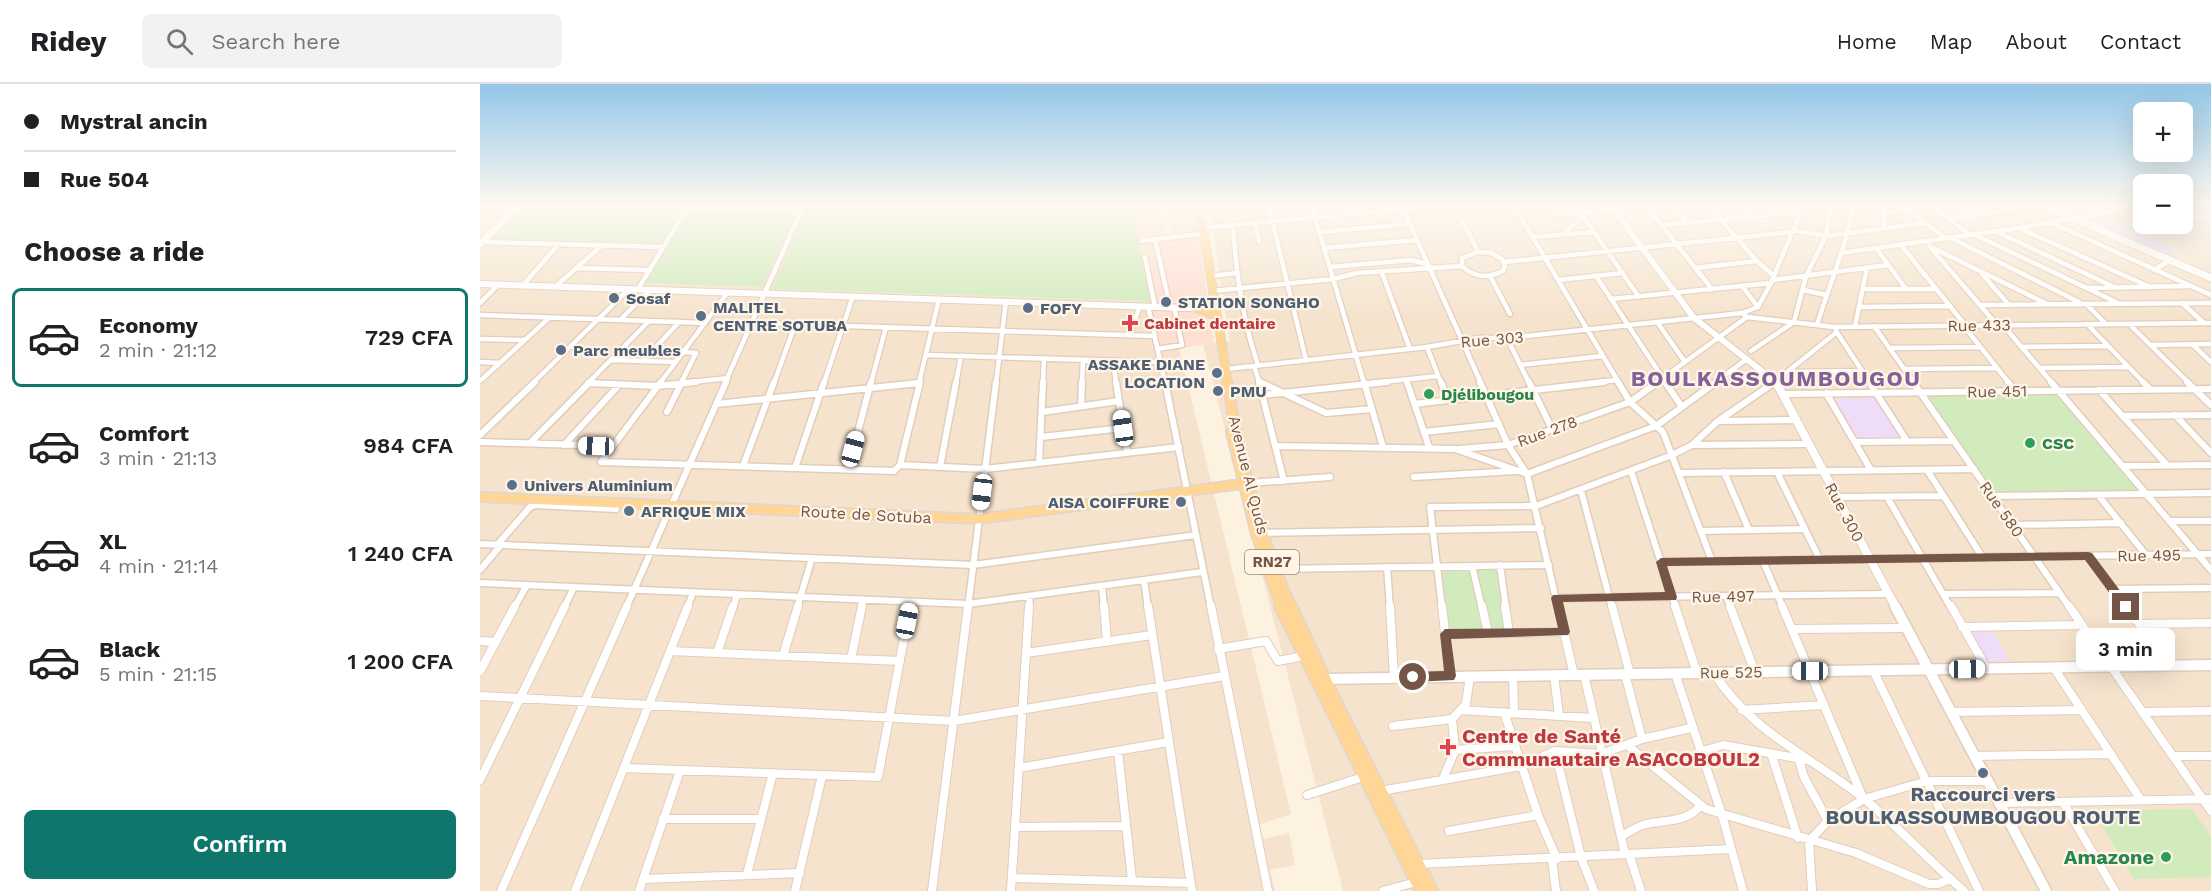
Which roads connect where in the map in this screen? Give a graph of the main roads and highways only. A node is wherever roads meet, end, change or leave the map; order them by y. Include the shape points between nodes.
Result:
1 (1203, 242) edge
2 (1204, 242) edge
3 (2128, 242) edge
4 (2211, 278) edge
5 (1213, 304) junction
6 (1246, 482) junction
7 (480, 492) edge
8 (480, 496) edge
9 (674, 502) junction
10 (1260, 533) junction
11 (1320, 679) junction
12 (1418, 886) edge
13 (1432, 891) edge

1 - 5 main road, Avenue Al Quds / RN27
2 - 5 main road, Avenue Al Quds / RN27
3 - 4 main road
5 - 5 main road via 1194,307
5 - 6 main road, Avenue Al Quds / RN27
5 - 6 main road, Avenue Al Quds / RN27 via 1227,412
6 - 9 main road, Route de Sotuba via 979,517
6 - 10 main road, Avenue Al Quds / RN27
7 - 9 main road, Route de Sotuba
8 - 9 main road, Route de Sotuba
10 - 11 main road, Avenue Al Quds / RN27
10 - 11 main road, Avenue Al Quds / RN27 via 1277,600 1304,656
11 - 12 main road, Avenue Al Quds / RN27
11 - 13 main road, Avenue Al Quds / RN27

